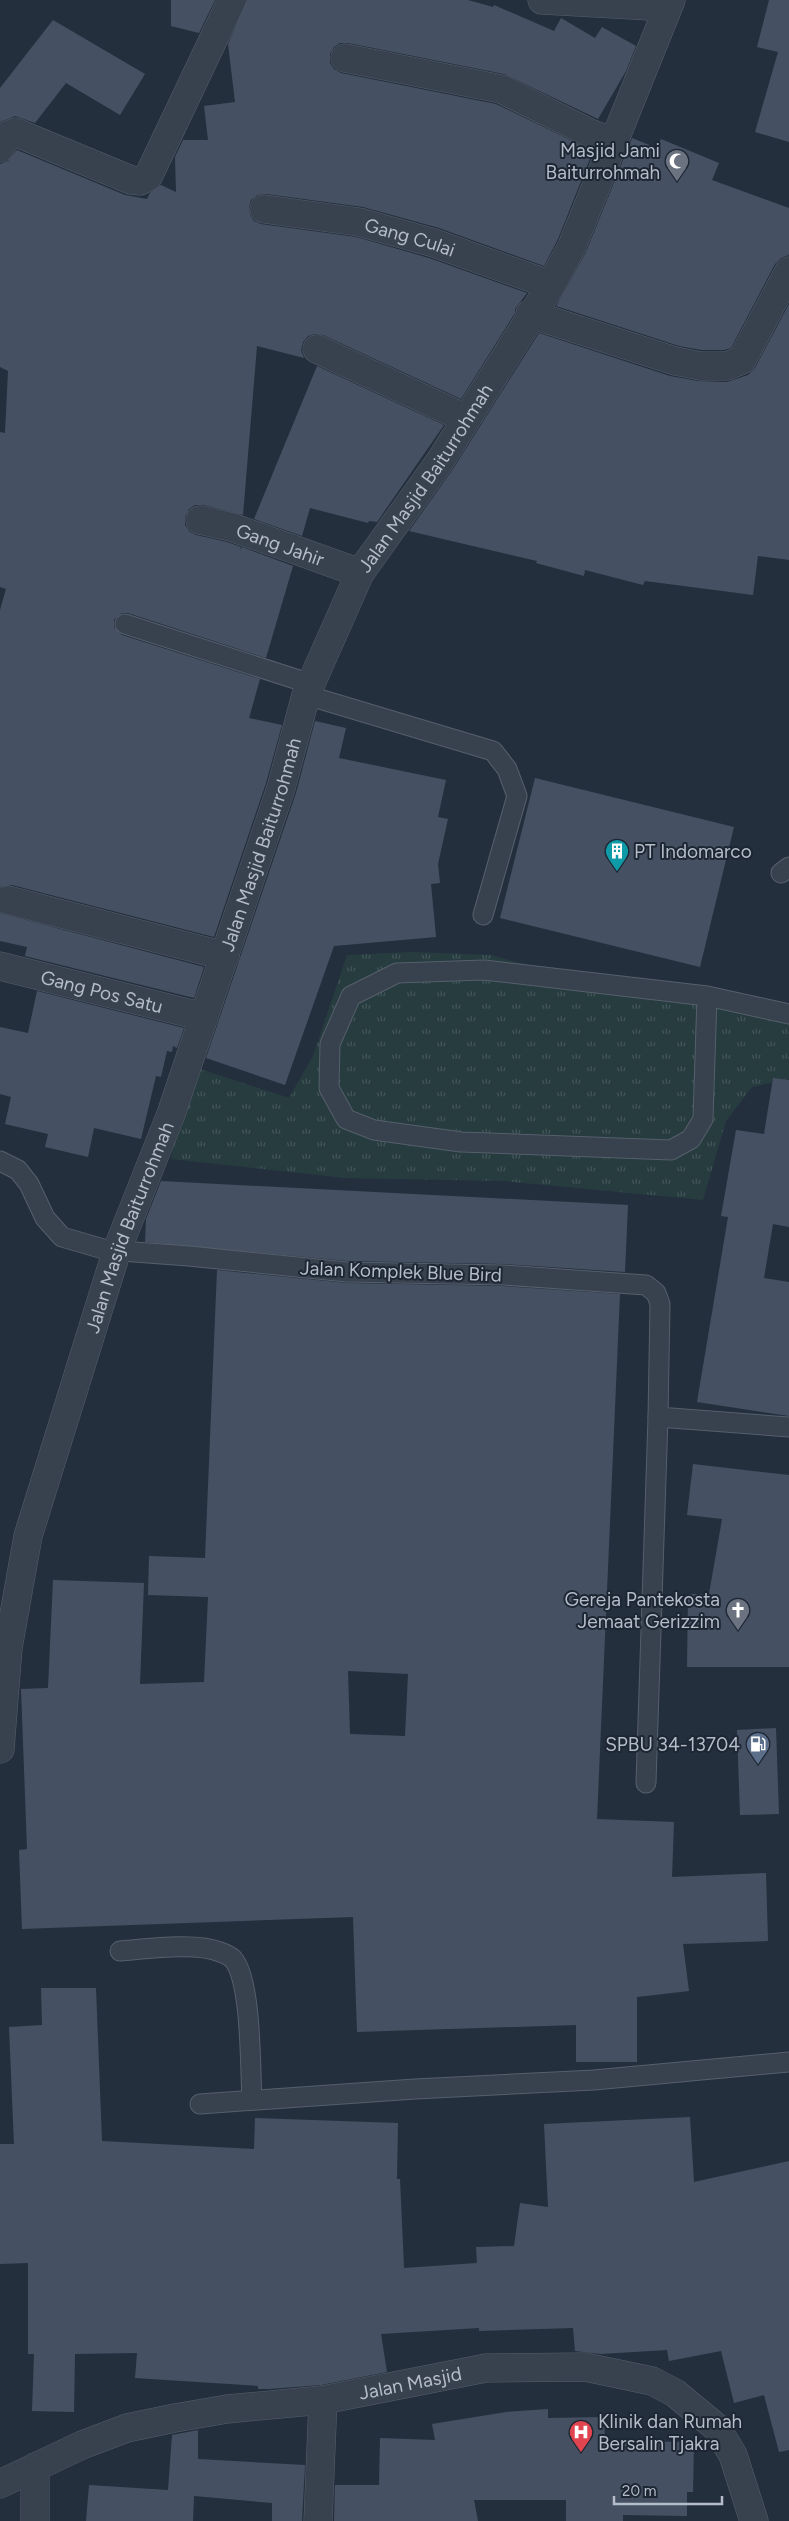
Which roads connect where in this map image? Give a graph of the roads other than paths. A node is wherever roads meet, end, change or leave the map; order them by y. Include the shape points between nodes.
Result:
1 (232, 0) edge
2 (542, 0) edge
3 (669, 4) edge
4 (345, 58) dead end
5 (614, 142) junction
6 (0, 148) edge
7 (264, 209) dead end
8 (789, 271) edge
9 (550, 284) junction
10 (530, 314) junction
11 (317, 349) dead end
12 (465, 418) junction
13 (200, 520) dead end
14 (360, 573) junction
15 (124, 624) dead end
16 (309, 689) junction
17 (8, 900) dead end
18 (483, 915) dead end
19 (225, 956) junction
20 (0, 966) edge
21 (707, 996) junction
22 (789, 1014) edge
23 (204, 1017) junction
24 (0, 1161) edge
25 (117, 1250) junction
26 (658, 1417) junction
27 (789, 1427) edge
28 (4, 1647) edge
29 (0, 1749) edge
30 (646, 1783) dead end
31 (120, 1951) dead end
32 (789, 2062) edge
33 (252, 2100) junction
34 (200, 2104) dead end
35 (323, 2400) junction
36 (35, 2467) junction
37 (0, 2484) edge
38 (35, 2521) edge
39 (318, 2521) edge
40 (754, 2521) edge

1 - 6 street via 148,177 140,181 131,180 14,132 8,135
2 - 3 street
3 - 5 street, Jalan Masjid Baiturrohmah
4 - 5 street via 501,89
5 - 9 street, Jalan Masjid Baiturrohmah via 576,238
7 - 9 street, Gang Culai via 368,225 434,243
8 - 10 street via 742,360 728,366 701,366 675,361
9 - 10 street, Jalan Masjid Baiturrohmah
10 - 12 street, Jalan Masjid Baiturrohmah
11 - 12 street
12 - 14 street, Jalan Masjid Baiturrohmah via 440,461
13 - 14 street, Gang Jahir via 230,527
14 - 16 street, Jalan Masjid Baiturrohmah
15 - 16 lane
16 - 18 lane via 492,751 507,769 517,796
16 - 19 street, Jalan Masjid Baiturrohmah via 281,788
17 - 19 street
19 - 23 street, Jalan Masjid Baiturrohmah
20 - 23 street, Gang Pos Satu
21 - 21 lane via 484,970 397,973 351,996 330,1044 329,1088 346,1119 374,1130 461,1142 671,1150 692,1139 703,1120
21 - 22 lane
23 - 25 street, Jalan Masjid Baiturrohmah via 171,1114
24 - 25 lane, Jalan Komplek Blue Bird via 18,1170 29,1184 44,1218 62,1237 106,1250
25 - 26 lane, Jalan Komplek Blue Bird via 347,1272 503,1275 646,1286 656,1293 660,1304
25 - 28 street, Jalan Masjid Baiturrohmah via 28,1536
26 - 27 lane
26 - 30 lane, Jalan Komplek Blue Bird
28 - 29 street, Jalan Masjid Baiturrohmah
31 - 33 lane via 184,1947 218,1951 233,1959 246,1994
32 - 33 lane via 594,2080
33 - 34 lane
35 - 36 street, Jalan Masjid via 227,2410 127,2428
35 - 39 street
35 - 40 street, Jalan Masjid via 486,2368 585,2367 652,2381 675,2392 716,2427 733,2455
36 - 37 street, Jalan Masjid
36 - 38 street

